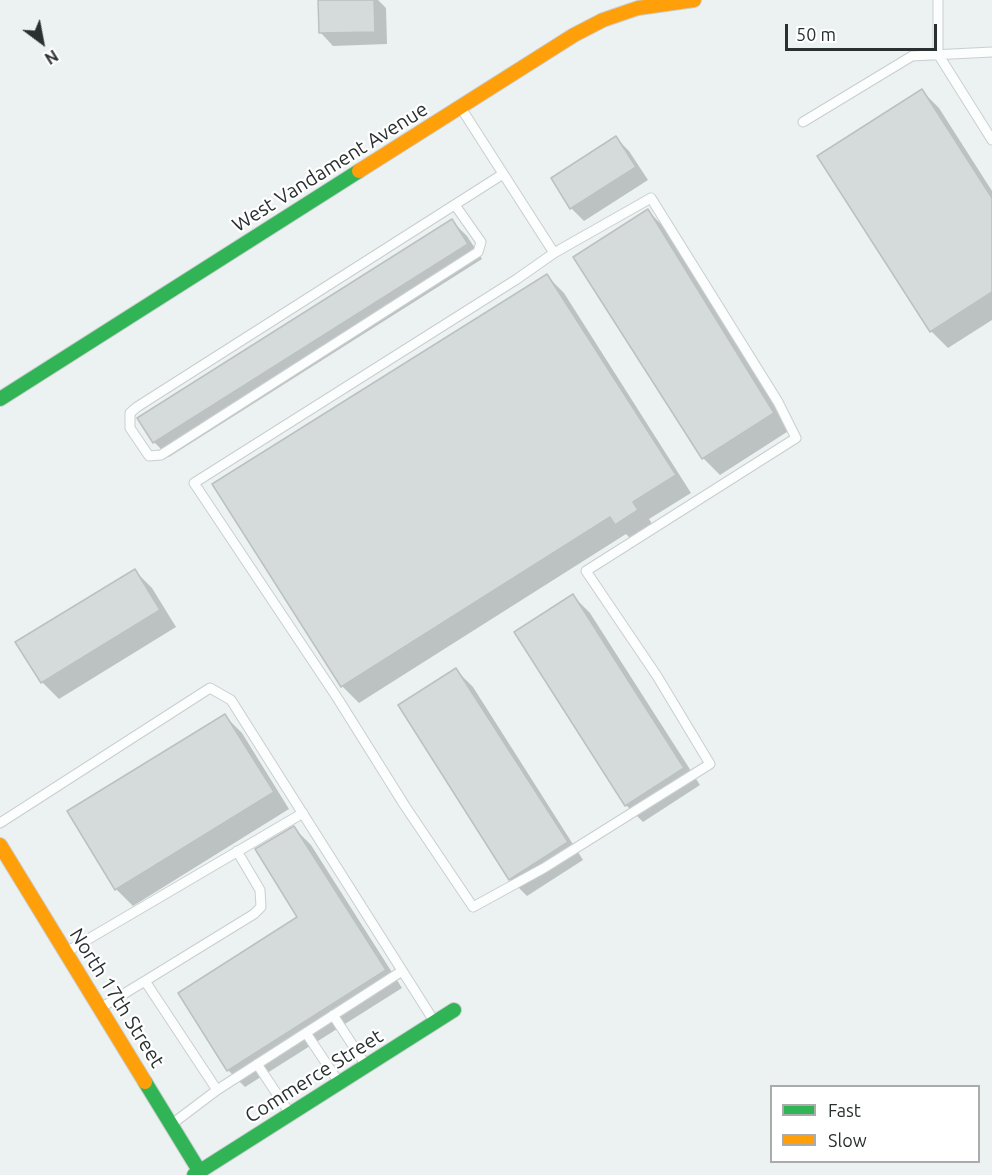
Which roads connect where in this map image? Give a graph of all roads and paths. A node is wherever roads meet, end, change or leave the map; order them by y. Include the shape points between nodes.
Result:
1 (694, 0) edge
2 (938, 0) edge
3 (992, 51) edge
4 (938, 54) junction
5 (461, 108) junction
6 (803, 122) dead end
7 (992, 140) edge
8 (503, 174) junction
9 (455, 205) junction
10 (554, 254) junction
11 (0, 399) edge
12 (303, 813) junction
13 (0, 823) edge
14 (0, 845) edge
15 (237, 851) junction
16 (66, 953) junction
17 (402, 971) junction
18 (145, 981) junction
19 (100, 1008) junction
20 (454, 1010) dead end
21 (333, 1015) junction
22 (435, 1023) junction
23 (306, 1033) junction
24 (257, 1064) junction
25 (367, 1066) junction
26 (339, 1083) junction
27 (217, 1090) junction
28 (291, 1114) junction
29 (171, 1124) junction
30 (197, 1173) edge

1 - 5 street, West Vandament Avenue via 638,8 603,20
2 - 4 lane
3 - 4 lane
4 - 6 lane via 912,56
4 - 7 lane
5 - 8 lane
5 - 11 street, West Vandament Avenue
8 - 9 lane
8 - 10 lane
9 - 9 lane via 137,407 130,413 130,429 149,456 161,455 478,252 481,242
10 - 10 lane via 194,483 473,907 544,868 711,764 586,571 796,438 778,402 651,198
12 - 13 lane via 231,700 210,688
12 - 15 lane
12 - 17 lane
14 - 16 street, North 17th Street
15 - 16 lane
15 - 18 lane via 260,890 261,907
16 - 19 street, North 17th Street
17 - 21 lane
17 - 22 lane
18 - 19 lane
18 - 27 lane
19 - 29 street, North 17th Street
20 - 22 street, Commerce Street
21 - 23 lane
21 - 25 lane
22 - 25 street, Commerce Street
23 - 24 lane
23 - 26 lane
24 - 27 lane
24 - 28 lane
25 - 26 street, Commerce Street
26 - 28 street, Commerce Street
27 - 29 lane
28 - 30 street, Commerce Street
29 - 30 street, North 17th Street

